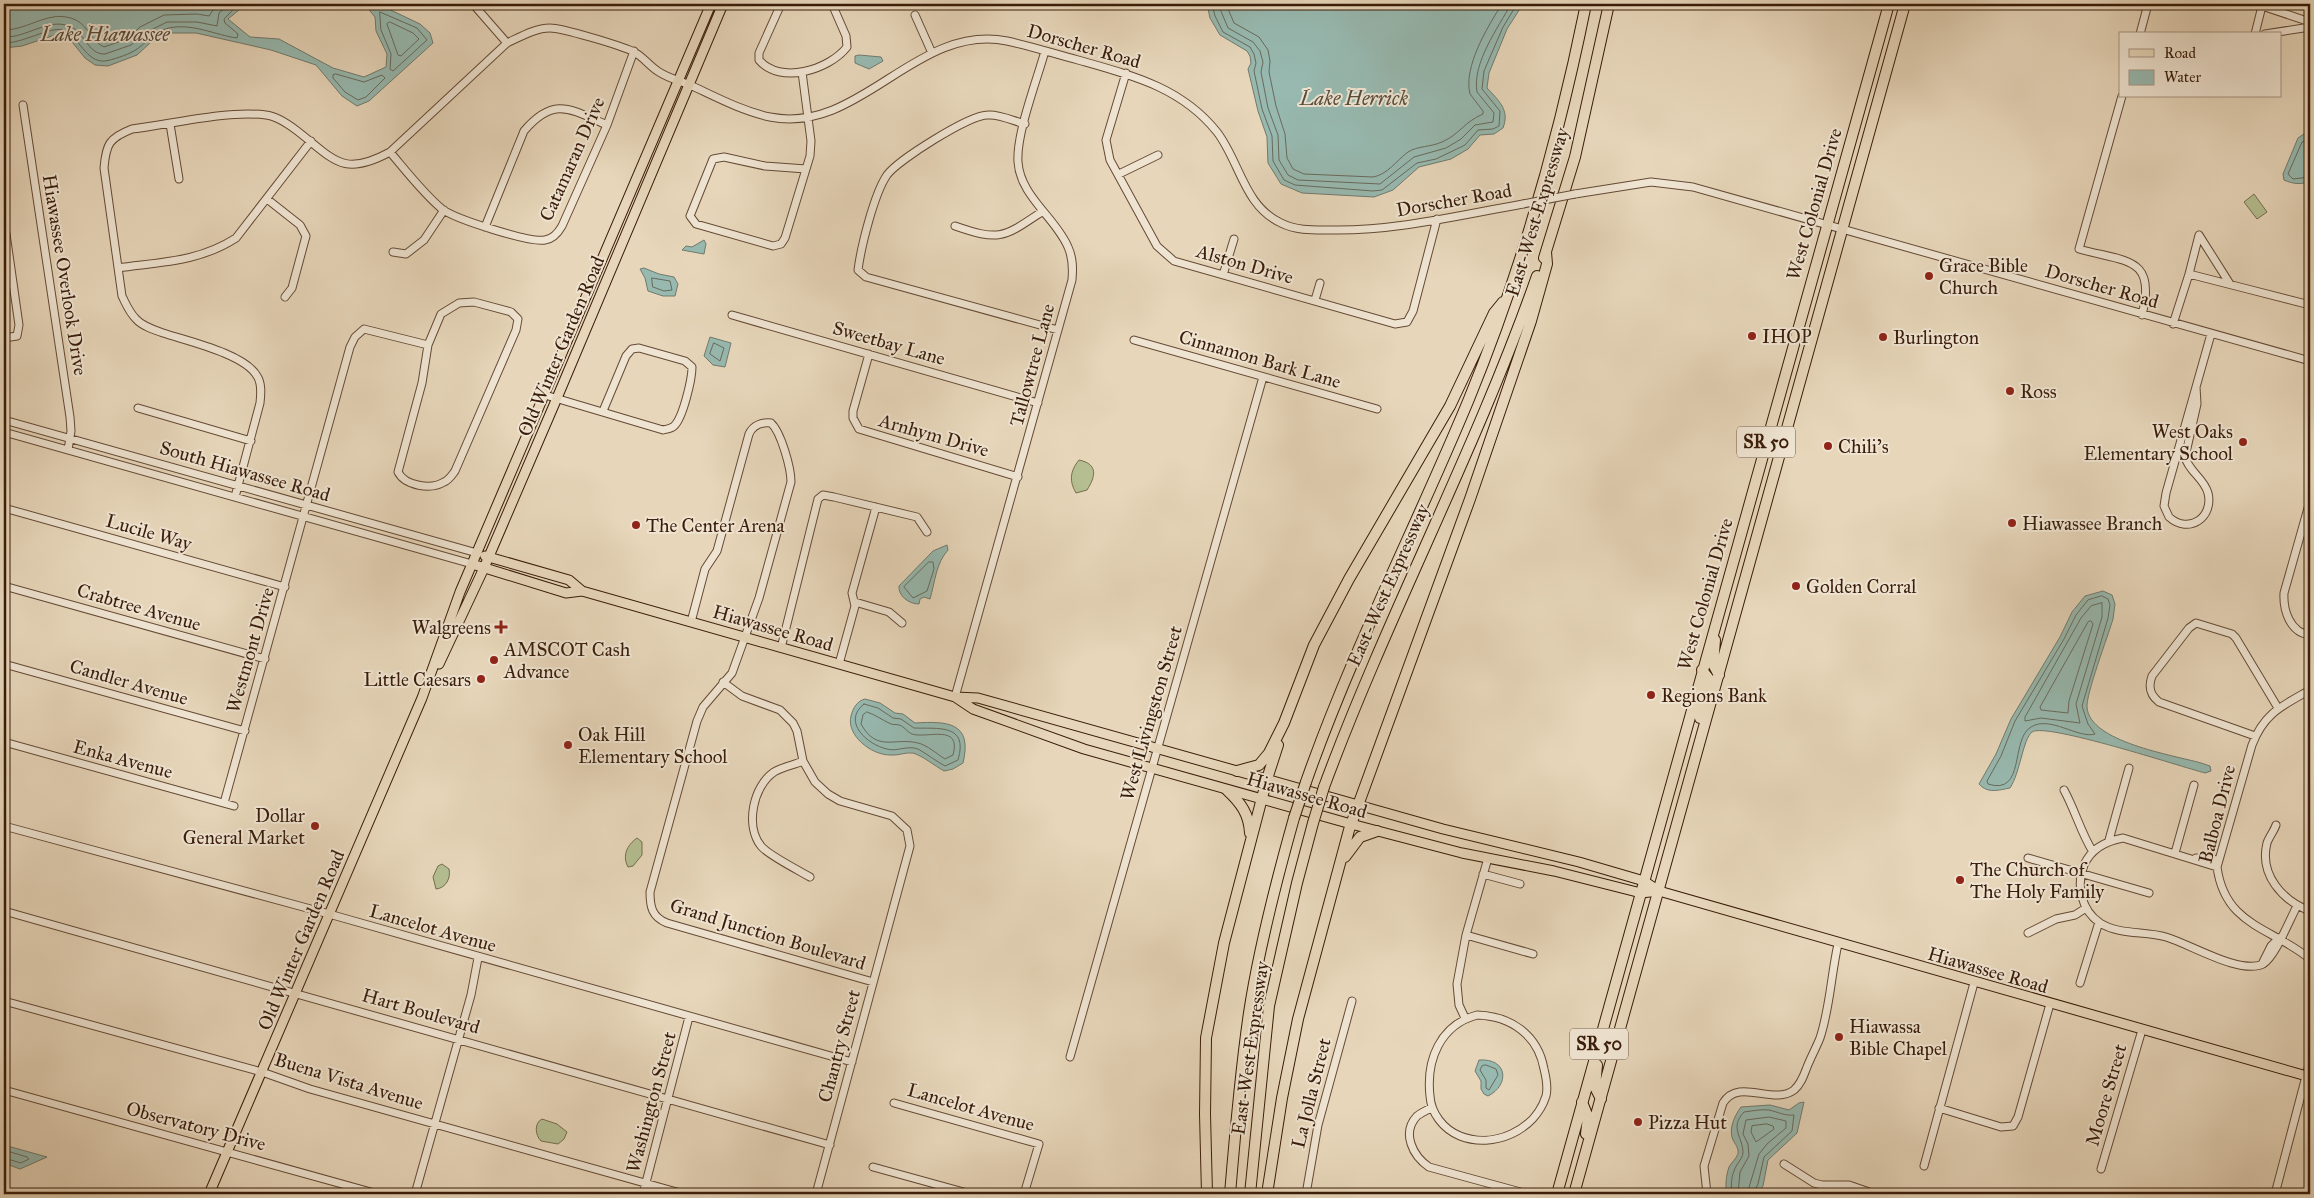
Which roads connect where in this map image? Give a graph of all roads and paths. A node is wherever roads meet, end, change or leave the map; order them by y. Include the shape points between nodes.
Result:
1 (473, 4) edge
2 (711, 4) edge
3 (723, 4) edge
4 (781, 4) edge
5 (832, 4) edge
6 (1586, 4) edge
7 (1609, 4) edge
8 (1889, 4) edge
9 (1899, 4) edge
10 (1905, 4) edge
11 (2148, 4) edge
12 (915, 15) dead end
13 (2310, 22) edge
14 (2310, 27) edge
15 (1897, 31) junction
16 (2141, 32) edge
17 (2256, 32) edge
18 (2278, 32) edge
19 (507, 43) junction
20 (634, 51) junction
21 (1045, 51) junction
22 (932, 53) junction
23 (802, 72) junction
24 (1126, 73) junction
25 (678, 80) junction
26 (688, 84) junction
27 (2121, 98) edge
28 (23, 105) dead end
29 (808, 118) junction
30 (170, 124) junction
31 (607, 124) junction
32 (1025, 124) junction
33 (311, 141) junction
34 (390, 152) junction
35 (1158, 155) dead end
36 (806, 169) junction
37 (1118, 174) junction
38 (180, 179) dead end
39 (266, 200) junction
40 (444, 210) junction
41 (1042, 210) junction
42 (4, 220) edge
43 (1437, 220) junction
44 (1827, 223) junction
45 (955, 226) dead end
46 (485, 227) junction
47 (1843, 228) junction
48 (1234, 238) dead end
49 (393, 252) dead end
50 (1546, 252) junction
51 (118, 268) junction
52 (2188, 274) junction
53 (1223, 275) junction
54 (1320, 283) dead end
55 (2230, 284) junction
56 (285, 297) dead end
57 (1506, 297) junction
58 (1315, 300) junction
59 (2310, 305) edge
60 (2142, 315) junction
61 (732, 316) dead end
62 (2173, 324) junction
63 (1058, 330) junction
64 (2210, 334) junction
65 (4, 338) edge
66 (1134, 340) dead end
67 (428, 345) junction
68 (869, 354) junction
69 (2310, 361) edge
70 (1263, 377) junction
71 (2196, 387) junction
72 (545, 394) junction
73 (557, 398) junction
74 (1038, 403) junction
75 (138, 408) dead end
76 (1377, 409) dead end
77 (603, 411) junction
78 (4, 420) edge
79 (4, 432) edge
80 (71, 439) junction
81 (251, 440) junction
82 (68, 450) junction
83 (1760, 464) junction
84 (1776, 470) junction
85 (1018, 477) junction
86 (238, 486) junction
87 (235, 497) junction
88 (2310, 501) edge
89 (308, 506) junction
90 (876, 507) junction
91 (4, 508) edge
92 (305, 516) junction
93 (927, 532) dead end
94 (477, 553) junction
95 (488, 557) junction
96 (472, 564) junction
97 (484, 568) junction
98 (4, 586) edge
99 (285, 587) junction
100 (582, 591) junction
101 (855, 602) junction
102 (1718, 617) junction
103 (691, 622) junction
104 (902, 623) dead end
105 (2310, 635) edge
106 (745, 638) junction
107 (781, 648) junction
108 (265, 659) junction
109 (4, 664) edge
110 (839, 664) junction
111 (1702, 670) junction
112 (1719, 674) junction
113 (723, 682) junction
114 (2310, 690) edge
115 (955, 697) junction
116 (422, 698) junction
117 (2278, 708) junction
118 (1284, 723) junction
119 (245, 731) junction
120 (2255, 736) junction
121 (4, 742) edge
122 (1158, 749) junction
123 (1696, 756) junction
124 (803, 762) junction
125 (2130, 768) dead end
126 (1152, 769) junction
127 (1237, 771) junction
128 (1267, 779) junction
129 (2194, 785) dead end
130 (1227, 790) junction
131 (2064, 790) dead end
132 (1262, 799) junction
133 (224, 804) junction
134 (234, 806) dead end
135 (1359, 806) junction
136 (1351, 824) junction
137 (4, 826) edge
138 (2276, 826) dead end
139 (1377, 831) junction
140 (1251, 840) junction
141 (2109, 840) junction
142 (2093, 852) junction
143 (2175, 853) junction
144 (1488, 858) junction
145 (2028, 858) dead end
146 (2218, 864) junction
147 (1339, 866) junction
148 (2082, 873) junction
149 (1483, 874) junction
150 (810, 877) dead end
151 (1644, 881) junction
152 (1520, 884) dead end
153 (1659, 891) junction
154 (1640, 893) junction
155 (2149, 893) dead end
156 (2297, 906) junction
157 (2086, 908) junction
158 (2310, 911) edge
159 (4, 912) edge
160 (329, 914) junction
161 (2099, 922) junction
162 (2028, 933) dead end
163 (1466, 934) junction
164 (2280, 938) junction
165 (1838, 944) junction
166 (1533, 954) dead end
167 (478, 958) junction
168 (2310, 959) edge
169 (873, 982) junction
170 (1974, 983) junction
171 (2080, 983) dead end
172 (296, 993) junction
173 (1352, 1001) dead end
174 (4, 1002) edge
175 (2050, 1004) junction
176 (689, 1017) junction
177 (1465, 1018) junction
178 (2142, 1030) junction
179 (459, 1039) junction
180 (1599, 1042) junction
181 (1070, 1058) dead end
182 (852, 1062) junction
183 (2310, 1062) edge
184 (262, 1072) junction
185 (2308, 1077) edge
186 (4, 1090) edge
187 (669, 1098) junction
188 (1601, 1099) junction
189 (1582, 1102) junction
190 (894, 1103) dead end
191 (1431, 1108) junction
192 (1939, 1108) junction
193 (436, 1124) junction
194 (830, 1145) junction
195 (227, 1151) junction
196 (1584, 1160) junction
197 (1784, 1164) dead end
198 (1924, 1166) dead end
199 (873, 1167) dead end
200 (2101, 1169) dead end
201 (646, 1184) junction
202 (210, 1192) edge
203 (1524, 1193) dead end
204 (225, 1194) edge
205 (378, 1194) edge
206 (415, 1194) edge
207 (643, 1194) edge
208 (684, 1194) edge
209 (816, 1194) edge
210 (971, 1194) edge
211 (1024, 1194) edge
212 (1207, 1194) edge
213 (1230, 1194) edge
214 (1250, 1194) edge
215 (1267, 1194) edge
216 (1306, 1194) edge
217 (1556, 1194) edge
218 (1574, 1194) edge
219 (1708, 1194) edge
220 (1874, 1194) edge
221 (2275, 1194) edge

1 - 19 street
2 - 25 main road, Old Winter Garden Road
3 - 26 main road, Old Winter Garden Road
4 - 23 street via 759,53 759,60 774,72
5 - 23 street via 846,36 847,47 842,54 826,63
6 - 57 highway, East-West Expressway via 1549,161
7 - 50 highway, East-West Expressway via 1575,157
8 - 44 highway, West Colonial Drive / SR 50
9 - 15 highway
10 - 15 highway, West Colonial Drive / SR 50
11 - 16 street
12 - 22 street
13 - 17 street via 2262,6
14 - 18 street
15 - 47 highway, West Colonial Drive / SR 50
19 - 20 street via 550,28
19 - 34 street
20 - 25 street, Dorscher Road via 660,73
20 - 31 street, Catamaran Drive
21 - 22 street, Dorscher Road via 1005,40 981,39 954,43
21 - 24 street, Dorscher Road
21 - 32 street, Tallowtree Lane
22 - 29 street, Dorscher Road via 841,107
23 - 29 street
24 - 37 street, Alston Drive via 1106,140 1110,160
24 - 43 street, Dorscher Road via 1161,86 1205,118 1231,154 1256,203 1280,223 1305,230 1372,230
25 - 26 street, Dorscher Road
25 - 72 main road, Old Winter Garden Road
26 - 29 street, Dorscher Road via 758,114
26 - 73 main road, Old Winter Garden Road
27 - 60 street via 2079,248 2136,265 2146,278 2148,290
28 - 80 street, Hiawassee Overlook Drive
29 - 36 street via 811,141
30 - 33 street via 244,114 268,115 287,123
30 - 38 street
30 - 51 street via 132,129 115,136 106,149 104,168
31 - 46 street, Catamaran Drive via 557,235 547,240 530,240
31 - 46 street via 558,107 532,121 524,131
32 - 41 street, Tallowtree Lane via 1019,143 1018,164 1024,182
32 - 63 street via 988,115 972,118 888,174 879,190 858,270 866,277
33 - 34 street via 338,162 357,166
33 - 39 street
34 - 40 street, Catamaran Drive
35 - 37 street
36 - 36 street via 781,244 773,246 696,224 690,216 713,159 724,157 765,166
37 - 53 street, Alston Drive via 1157,246 1166,255 1174,261
39 - 51 street via 236,238 220,249 198,258
39 - 56 street via 300,225 306,236 292,288
40 - 46 street, Catamaran Drive
40 - 49 street via 416,248 406,254
41 - 45 street via 999,236 984,236
41 - 63 street, Tallowtree Lane via 1068,246 1073,263 1072,280
42 - 65 street via 19,325 17,336
43 - 44 street, Dorscher Road, bridge via 1636,184 1677,184
43 - 58 street, Alston Drive via 1414,311 1406,322 1395,324
44 - 47 street, Dorscher Road
44 - 83 highway, West Colonial Drive / SR 50
47 - 60 street, Dorscher Road
47 - 84 highway, West Colonial Drive / SR 50
48 - 53 street
50 - 135 highway via 1547,264 1499,416
50 - 214 highway, East-West Expressway, bridge via 1468,448 1371,665 1324,787 1297,883 1269,1006
51 - 81 street via 122,296 137,321 234,358 248,365 258,377 261,393
52 - 55 street
52 - 55 street via 2199,235
52 - 62 street
53 - 58 street, Alston Drive
54 - 58 street
55 - 59 street
57 - 118 highway via 1494,313 1450,406 1318,636
57 - 213 highway, East-West Expressway, bridge via 1469,399 1332,710 1294,818 1276,882 1249,1012
60 - 62 street, Dorscher Road
61 - 68 street, Sweetbay Lane
62 - 64 street, Dorscher Road
63 - 74 street, Tallowtree Lane
64 - 69 street, Dorscher Road
64 - 71 street
66 - 70 street, Cinnamon Bark Lane
67 - 67 street via 422,383 398,472 401,477 420,486 446,482 455,471 518,319 511,312 474,302 459,303 441,314
67 - 89 street, Westmont Drive via 375,330 364,329 355,337
68 - 74 street, Sweetbay Lane
68 - 85 street, Arnhym Drive via 853,411 859,428
70 - 76 street, Cinnamon Bark Lane
70 - 122 street, West Livingston Street
71 - 71 street via 2164,502 2169,518 2186,525 2202,518 2208,497 2204,484 2185,457 2197,404
72 - 73 street
72 - 94 main road, Old Winter Garden Road
73 - 77 street
73 - 95 main road, Old Winter Garden Road
74 - 85 street, Tallowtree Lane
75 - 81 street
77 - 77 street via 663,430 673,428 679,421 692,367 685,361 639,348 632,349
78 - 80 street, South Hiawassee Road
79 - 82 street, South Hiawassee Road
80 - 82 street, Hiawassee Overlook Drive
80 - 86 street, South Hiawassee Road
81 - 86 street
82 - 87 street, South Hiawassee Road
83 - 84 highway
83 - 102 highway, West Colonial Drive / SR 50
84 - 112 highway, West Colonial Drive / SR 50
85 - 115 street, Tallowtree Lane
86 - 87 street
86 - 89 street, South Hiawassee Road
87 - 92 street, South Hiawassee Road
88 - 105 street via 2284,593 2283,608 2296,630
89 - 92 street, Westmont Drive
89 - 94 street, South Hiawassee Road
90 - 93 street via 917,517
90 - 101 street via 852,593
90 - 107 street via 823,495 818,499
91 - 99 street, Lucile Way
92 - 96 street, South Hiawassee Road
92 - 99 street, Westmont Drive
94 - 95 main road, Hiawassee Road
94 - 96 main road, Old Winter Garden Road
95 - 97 main road, Old Winter Garden Road
95 - 100 main road, Hiawassee Road via 569,580
96 - 97 main road, Hiawassee Road
96 - 116 main road, Old Winter Garden Road
97 - 100 main road, Hiawassee Road via 566,593
97 - 116 main road, Old Winter Garden Road
98 - 108 street, Crabtree Avenue
99 - 108 street, Westmont Drive
100 - 103 main road, Hiawassee Road
101 - 104 street via 889,612
101 - 110 street
102 - 111 highway, West Colonial Drive / SR 50
102 - 112 highway via 1713,664
103 - 106 main road, Hiawassee Road
103 - 106 street, Grand Junction Boulevard via 705,569 717,551 749,434 752,428 771,423 780,440 791,482
106 - 107 main road, Hiawassee Road
106 - 113 street, Grand Junction Boulevard via 732,673
107 - 110 main road, Hiawassee Road
108 - 119 street, Westmont Drive
109 - 119 street, Candler Avenue
110 - 115 main road, Hiawassee Road
111 - 123 highway via 1708,675 1708,682 1694,745
111 - 151 highway, West Colonial Drive / SR 50
112 - 123 highway, West Colonial Drive / SR 50
113 - 124 street, Chantry Street via 742,696 780,710 794,723
113 - 169 street, Grand Junction Boulevard via 702,707 697,720 650,892 653,914 667,923
114 - 117 street, Balboa Drive
115 - 122 main road, Hiawassee Road via 978,698
115 - 126 main road, Hiawassee Road via 973,709 1028,730
116 - 160 main road, Old Winter Garden Road
117 - 120 street, Balboa Drive via 2262,722
117 - 120 street via 2232,634 2196,623 2189,628 2152,676 2151,694 2159,702
118 - 127 highway via 1264,760 1259,765
118 - 128 highway
119 - 133 street, Westmont Drive
120 - 146 street, Balboa Drive
121 - 133 street, Enka Avenue
122 - 126 street, West Livingston Street
122 - 127 main road, Hiawassee Road
123 - 153 highway, West Colonial Drive / SR 50
124 - 150 street via 775,772 766,779 759,791 751,821 761,847
124 - 169 street, Chantry Street via 815,782 828,794 840,801 892,816 906,830 910,846
125 - 141 street
126 - 130 main road, Hiawassee Road
126 - 181 street, West Livingston Street
127 - 128 main road, Hiawassee Road
128 - 132 highway
128 - 135 main road, Hiawassee Road
129 - 143 street
130 - 132 main road, Hiawassee Road
130 - 140 highway via 1248,816
131 - 142 street
132 - 136 main road, Hiawassee Road
132 - 140 highway
133 - 134 street, Enka Avenue
135 - 136 highway
135 - 151 main road, Hiawassee Road
136 - 139 main road, Hiawassee Road
136 - 147 highway
137 - 160 street, Lancelot Avenue
138 - 156 street via 2267,844 2269,876 2279,892
139 - 144 main road, Hiawassee Road
139 - 147 highway via 1360,837
140 - 212 highway via 1224,943 1206,1038
141 - 142 street
141 - 143 street via 2123,838
142 - 148 street
143 - 146 street
144 - 149 street
144 - 154 main road, Hiawassee Road
145 - 148 street
146 - 164 street, Balboa Drive via 2220,885 2238,914 2250,924
147 - 215 highway via 1298,1020
148 - 155 street
148 - 157 street via 2080,886
149 - 152 street
149 - 163 street
151 - 153 main road, Hiawassee Road
151 - 154 highway, West Colonial Drive / SR 50
153 - 154 main road, Hiawassee Road
153 - 165 main road, Hiawassee Road
153 - 188 highway, West Colonial Drive / SR 50
154 - 180 highway, West Colonial Drive / SR 50
156 - 158 street
156 - 164 street
157 - 161 street
157 - 162 street
159 - 172 street, Hart Boulevard
160 - 167 street, Lancelot Avenue
160 - 172 main road, Old Winter Garden Road
161 - 164 street via 2112,928 2165,937 2244,965 2262,964 2271,946
161 - 171 street
163 - 166 street
163 - 177 street via 1456,995
164 - 168 street, Balboa Drive
165 - 170 main road, Hiawassee Road
165 - 219 street via 1820,1038 1801,1082 1787,1094 1747,1091 1727,1096 1704,1166
167 - 176 street, Lancelot Avenue
167 - 179 street
169 - 182 street, Chantry Street
170 - 175 main road, Hiawassee Road
170 - 192 street
172 - 179 street, Hart Boulevard
172 - 184 main road, Old Winter Garden Road
173 - 216 street, La Jolla Street via 1318,1125
174 - 184 street, Buena Vista Avenue
175 - 178 main road, Hiawassee Road
175 - 192 street via 2013,1126 2001,1127
176 - 182 street, Lancelot Avenue
176 - 187 street, Washington Street
177 - 191 street via 1452,1026 1440,1042 1432,1062 1428,1082
177 - 191 street via 1494,1016 1524,1031 1535,1044 1542,1059 1546,1094 1540,1110 1527,1124 1496,1140 1481,1141 1453,1133
178 - 185 main road, Hiawassee Road
178 - 200 street, Moore Street
179 - 187 street, Hart Boulevard
179 - 193 street
180 - 188 highway via 1596,1087
180 - 189 highway, West Colonial Drive / SR 50
182 - 194 street, Chantry Street
183 - 185 street
184 - 193 street, Buena Vista Avenue via 310,1089
184 - 195 main road, Old Winter Garden Road
185 - 221 street
186 - 195 street, Observatory Drive
187 - 194 street, Hart Boulevard
187 - 201 street, Washington Street
188 - 196 highway, West Colonial Drive / SR 50
189 - 196 highway via 1588,1117
189 - 217 highway, West Colonial Drive / SR 50
190 - 211 street, Lancelot Avenue via 1039,1144
191 - 203 street via 1417,1116 1412,1125 1412,1149 1419,1160 1428,1167
192 - 198 street
193 - 201 street, Buena Vista Avenue
193 - 206 street
194 - 209 street, Chantry Street
195 - 202 main road, Old Winter Garden Road
195 - 205 street, Observatory Drive
196 - 218 highway, West Colonial Drive / SR 50
197 - 220 street via 1814,1183 1849,1185
199 - 210 street
201 - 207 street, Washington Street
201 - 208 street, Buena Vista Avenue
202 - 204 street

